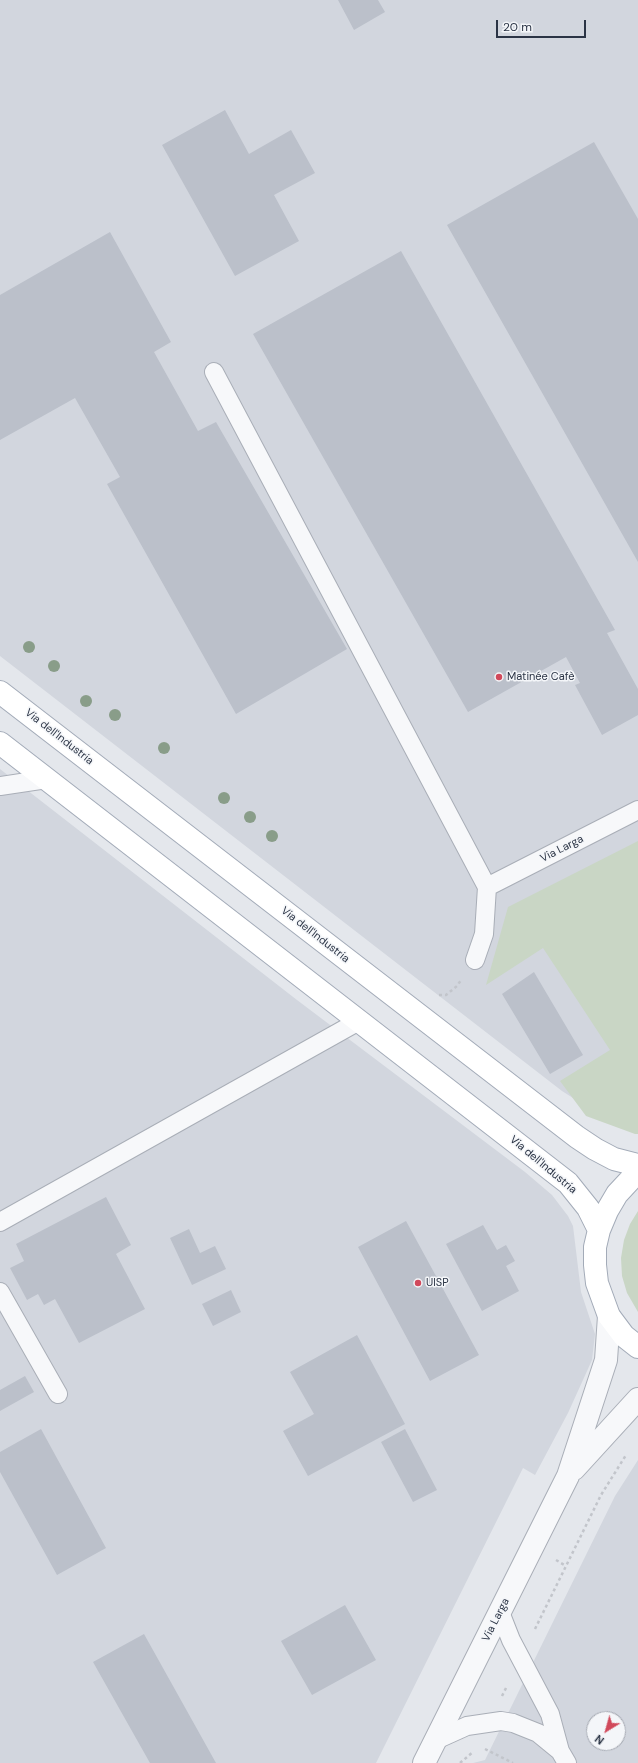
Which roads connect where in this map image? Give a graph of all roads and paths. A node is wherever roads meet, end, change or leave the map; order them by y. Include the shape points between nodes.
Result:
1 (214, 372) dead end
2 (0, 692) edge
3 (0, 743) edge
4 (47, 779) junction
5 (0, 786) edge
6 (638, 810) edge
7 (487, 887) junction
8 (475, 960) dead end
9 (359, 1021) junction
10 (638, 1165) edge
11 (638, 1174) edge
12 (0, 1222) edge
13 (599, 1230) junction
14 (0, 1292) edge
15 (610, 1316) junction
16 (638, 1347) edge
17 (58, 1394) dead end
18 (638, 1399) edge
19 (628, 1452) dead end
20 (568, 1476) junction
21 (500, 1612) junction
22 (534, 1630) dead end
23 (507, 1684) dead end
24 (500, 1698) dead end
25 (436, 1740) junction
26 (483, 1748) dead end
27 (474, 1749) dead end
28 (564, 1757) edge
29 (424, 1763) edge
30 (460, 1763) edge
31 (513, 1763) edge

1 - 7 lane
2 - 10 main road, Via dell'Industria via 577,1136 595,1149
3 - 4 main road, Via dell'Industria
4 - 5 lane
4 - 9 main road, Via dell'Industria
6 - 7 lane, Via Larga
7 - 8 lane via 484,934
9 - 12 lane
9 - 13 main road, Via dell'Industria via 568,1183 585,1204
11 - 13 main road via 617,1194
13 - 15 main road via 596,1247 597,1283
14 - 17 lane
15 - 16 main road via 624,1336
15 - 20 street, Via Larga via 606,1360
18 - 20 street, Via Larga
19 - 22 path via 601,1496
20 - 21 street, Via Larga
21 - 25 street, Via Larga
21 - 28 lane via 511,1640 550,1714
23 - 24 path
25 - 28 lane via 467,1726 501,1721 538,1733
25 - 29 street, Via Larga
26 - 31 path
27 - 30 path

